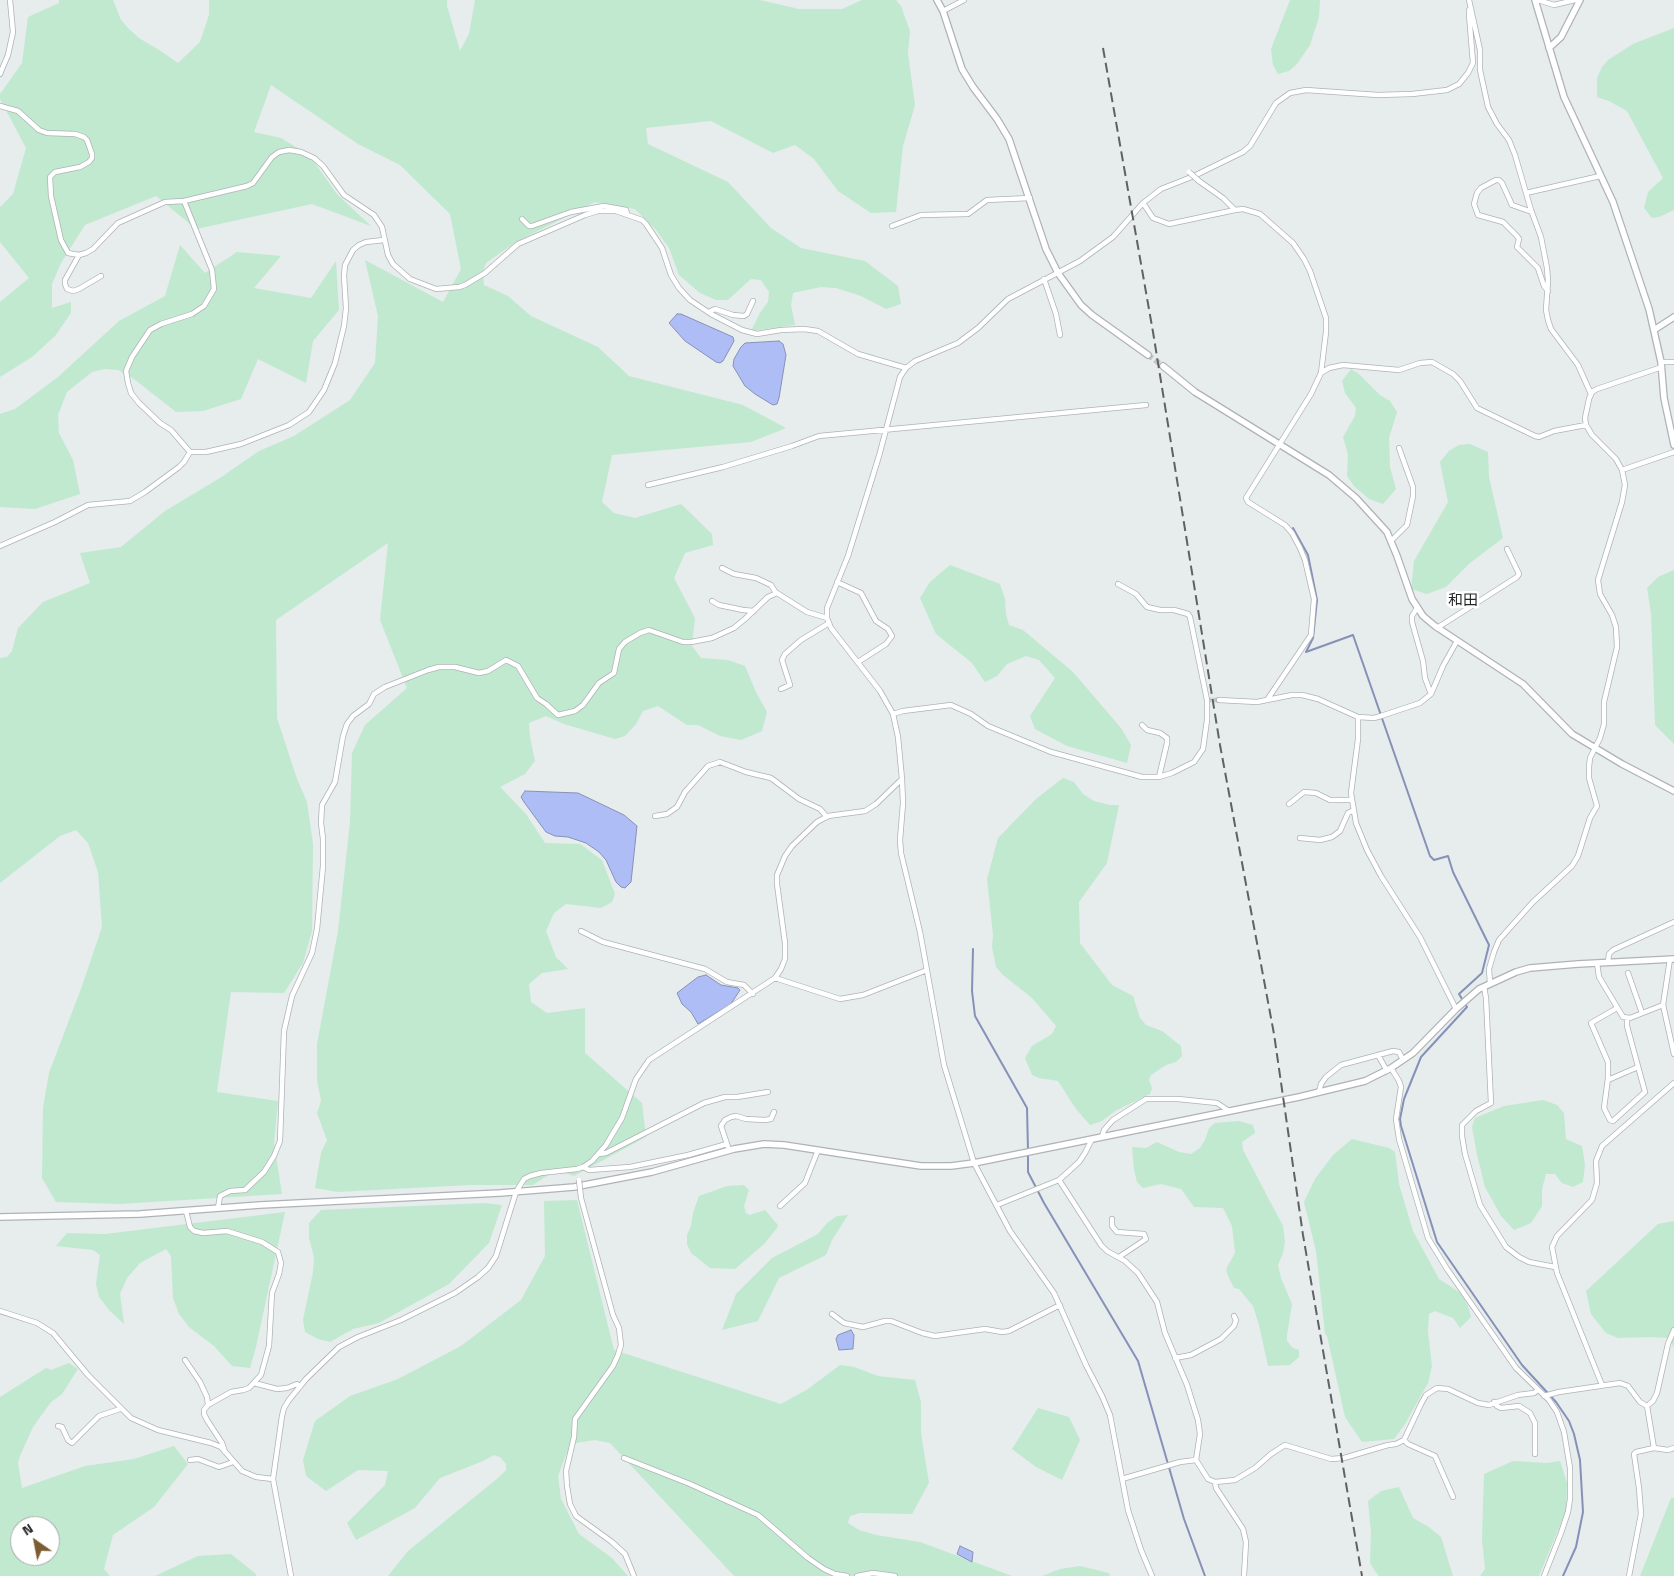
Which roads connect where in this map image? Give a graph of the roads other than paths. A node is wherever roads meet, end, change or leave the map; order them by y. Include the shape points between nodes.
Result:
1 (10, 0) edge
2 (936, 0) edge
3 (964, 0) edge
4 (1469, 0) edge
5 (1536, 0) edge
6 (1575, 0) edge
7 (1580, 0) edge
8 (1471, 8) junction
9 (943, 11) junction
10 (1549, 48) junction
11 (0, 74) edge
12 (0, 106) edge
13 (1189, 172) dead end
14 (1600, 176) junction
15 (1526, 193) junction
16 (1030, 198) junction
17 (184, 201) junction
18 (1144, 203) junction
19 (1235, 210) junction
20 (1532, 212) junction
21 (627, 214) junction
22 (522, 219) dead end
23 (892, 226) dead end
24 (384, 240) junction
25 (79, 255) junction
26 (1058, 273) junction
27 (101, 276) dead end
28 (1044, 279) junction
29 (1548, 291) junction
30 (753, 301) dead end
31 (709, 312) junction
32 (1674, 317) edge
33 (1654, 330) junction
34 (1060, 335) dead end
35 (1148, 355) tunnel mouth
36 (1674, 362) edge
37 (1661, 364) junction
38 (1162, 366) tunnel mouth
39 (906, 368) junction
40 (1321, 373) junction
41 (1591, 394) junction
42 (1146, 404) dead end
43 (1586, 425) junction
44 (885, 430) junction
45 (1280, 444) junction
46 (1674, 445) edge
47 (1399, 448) dead end
48 (190, 452) junction
49 (1674, 452) edge
50 (1622, 470) junction
51 (648, 485) dead end
52 (1391, 541) junction
53 (0, 546) edge
54 (1507, 549) dead end
55 (722, 568) dead end
56 (837, 582) junction
57 (1118, 584) dead end
58 (776, 593) junction
59 (712, 601) dead end
60 (1417, 608) junction
61 (754, 611) junction
62 (828, 620) junction
63 (1437, 628) junction
64 (1457, 641) junction
65 (858, 662) junction
66 (781, 689) dead end
67 (1431, 694) junction
68 (1219, 700) tunnel mouth
69 (1267, 700) junction
70 (893, 714) junction
71 (1358, 717) junction
72 (1142, 725) dead end
73 (1594, 748) junction
74 (1159, 778) junction
75 (902, 779) junction
76 (1674, 791) edge
77 (1352, 800) junction
78 (1289, 804) dead end
79 (1354, 810) junction
80 (655, 816) dead end
81 (827, 816) junction
82 (1300, 838) dead end
83 (1674, 922) edge
84 (582, 931) dead end
85 (1672, 959) edge
86 (1608, 962) junction
87 (1597, 963) junction
88 (927, 970) junction
89 (1628, 973) dead end
90 (775, 978) junction
91 (1490, 983) junction
92 (1484, 986) junction
93 (753, 994) junction
94 (1664, 1005) junction
95 (1456, 1008) junction
96 (1617, 1008) junction
97 (1642, 1013) junction
98 (1626, 1019) junction
99 (1674, 1054) edge
100 (1378, 1055) junction
101 (1403, 1060) junction
102 (1638, 1067) junction
103 (1389, 1070) junction
104 (1608, 1080) junction
105 (1674, 1083) edge
106 (768, 1092) dead end
107 (1318, 1092) junction
108 (1229, 1111) junction
109 (774, 1112) dead end
110 (1102, 1137) junction
111 (1092, 1139) junction
112 (728, 1147) junction
113 (818, 1150) junction
114 (599, 1154) junction
115 (974, 1163) junction
116 (583, 1167) junction
117 (577, 1169) junction
118 (1059, 1180) junction
119 (516, 1192) junction
120 (997, 1205) junction
121 (780, 1206) dead end
122 (218, 1208) junction
123 (186, 1211) junction
124 (0, 1218) edge
125 (1112, 1219) dead end
126 (1119, 1257) junction
127 (1555, 1267) junction
128 (1060, 1305) junction
129 (0, 1311) edge
130 (832, 1314) dead end
131 (1234, 1316) dead end
132 (1674, 1330) edge
133 (1175, 1358) junction
134 (185, 1360) dead end
135 (254, 1383) junction
136 (1602, 1385) junction
137 (300, 1387) junction
138 (1538, 1390) junction
139 (1544, 1396) junction
140 (1494, 1402) junction
141 (208, 1405) junction
142 (1647, 1406) junction
143 (120, 1409) junction
144 (58, 1426) dead end
145 (1404, 1440) junction
146 (1654, 1448) junction
147 (1674, 1448) edge
148 (226, 1452) junction
149 (1536, 1454) dead end
150 (624, 1458) dead end
151 (190, 1460) dead end
152 (1196, 1460) junction
153 (233, 1462) junction
154 (274, 1479) junction
155 (1122, 1479) junction
156 (1215, 1482) junction
157 (1453, 1496) dead end
158 (291, 1576) edge
159 (634, 1576) edge
160 (847, 1576) edge
161 (857, 1576) edge
162 (895, 1576) edge
163 (1152, 1576) edge
164 (1244, 1576) edge
165 (1544, 1576) edge
166 (1629, 1576) edge

1 - 11 street via 13,32
2 - 9 street
3 - 9 street
4 - 8 street
5 - 6 street via 1554,5
5 - 10 street
7 - 10 street via 1562,37
8 - 15 street via 1488,107 1509,140
8 - 18 street via 1473,62 1464,80 1454,88 1384,95 1306,90 1290,93 1276,103 1255,138 1242,152 1161,189
9 - 16 street via 962,68 1004,130
10 - 14 street via 1564,96
12 - 25 street via 18,110 39,130 75,134 87,140 92,154 89,162 55,172 50,177 61,240 68,253
13 - 19 street, bridge
14 - 15 street
14 - 33 street via 1631,253
15 - 20 street
16 - 23 street via 987,200 968,214 921,216
16 - 26 street via 1046,249
17 - 24 street via 247,186 272,157 284,150 294,151 314,158 344,195 374,215 382,227
17 - 25 street via 165,202 118,222 93,249
17 - 48 street via 212,270 214,289 204,306 192,314 150,330 126,371 131,393
18 - 19 street via 1153,218 1169,224
18 - 26 street via 1113,237
19 - 40 street via 1260,214 1293,244 1304,259 1326,318
20 - 29 street via 1545,256
20 - 29 street via 1512,205 1500,180 1476,193 1474,204 1478,215 1503,222 1517,236 1516,247 1538,268
21 - 22 street via 626,210 604,206 571,212 532,226
21 - 24 street via 598,211 565,223 518,244 478,278 459,288 436,289 410,279 393,264
21 - 31 street via 646,224 662,248 679,288
24 - 48 street via 359,245 345,265 346,308 335,363 324,390 309,412 289,425 240,444 206,452
25 - 27 street via 65,280 68,289 79,289
26 - 28 street
26 - 35 street via 1092,315
28 - 34 street
28 - 39 street via 1008,299 958,343
29 - 41 street via 1546,310 1551,329 1578,366
30 - 31 street via 744,316 715,309
31 - 39 street via 742,330 757,334 804,329 818,332 858,354
32 - 33 street
33 - 37 street
36 - 37 street
37 - 41 street
37 - 46 street
38 - 45 street via 1196,392
39 - 44 street via 900,377
40 - 43 street via 1343,365 1399,370 1420,362 1432,362 1460,381 1477,408 1534,436
40 - 45 street
41 - 43 street via 1586,408
42 - 44 street
43 - 50 street
44 - 51 street via 819,436 723,467
44 - 56 street
45 - 52 street via 1342,485 1376,518
45 - 69 street via 1246,498 1292,533 1305,560 1314,604 1311,636
47 - 52 street via 1413,487 1413,496 1407,525
48 - 53 street via 179,467 130,501 88,505
49 - 50 street
50 - 73 street via 1625,485 1622,502 1598,580 1600,594 1615,622 1617,647 1604,702 1604,724
52 - 60 street
54 - 63 street via 1519,574 1517,577
55 - 58 street via 756,578 771,586
56 - 62 street via 827,608
56 - 65 street via 860,594 876,621 892,636 886,644
57 - 74 street via 1136,594 1147,607 1188,614 1192,623 1207,700 1203,749 1194,762
58 - 61 street
58 - 62 street via 807,612
59 - 61 street
60 - 63 street
60 - 67 street via 1412,622
61 - 122 street via 734,628 701,641 683,642 649,630 640,633 620,649 614,673 599,683 583,705 570,712 558,715 552,711 537,698 518,666 504,660 480,673 440,667 413,675 385,686 353,716 343,736 335,782 322,811 323,866 312,953 292,996 284,1031 280,1141 264,1172 245,1190 230,1191 220,1196
62 - 65 street
62 - 66 street via 784,654 782,660 790,686
63 - 64 street
64 - 67 street
64 - 73 street via 1523,684 1572,734
65 - 70 street
67 - 71 street via 1420,703 1381,716
68 - 69 street
69 - 71 street via 1292,695 1308,696
70 - 74 street via 951,705 988,726 1051,752 1137,776
70 - 75 street
71 - 77 street
72 - 74 street via 1166,738
73 - 76 street
73 - 91 street via 1588,775 1597,806 1578,856 1499,940 1489,968
75 - 81 street via 865,811
75 - 88 street via 901,853
77 - 78 street via 1330,800 1316,793 1304,792
77 - 79 street
79 - 82 street via 1348,813 1340,831 1332,837 1320,840
79 - 95 street via 1367,850 1420,937
80 - 81 street via 677,808 685,792 708,766 720,762 771,778
81 - 90 street via 792,846 781,862 777,875 778,902 785,959
83 - 86 street via 1615,949 1609,954
84 - 93 street via 603,942 705,968 727,982 744,985
85 - 86 street
85 - 94 street
86 - 87 street
87 - 91 street via 1530,968
87 - 96 street via 1599,977
88 - 90 street via 863,995 840,1000
88 - 115 street via 944,1065
89 - 97 street
90 - 93 street
91 - 92 street
92 - 95 street
92 - 127 street via 1491,1103 1476,1111 1462,1125 1465,1154 1480,1205 1506,1247 1529,1262
93 - 114 street via 649,1060 636,1079 622,1118
94 - 97 street
94 - 99 street
95 - 101 street
96 - 98 street
96 - 104 street via 1591,1023 1608,1062
97 - 98 street
98 - 102 street
100 - 101 street via 1396,1051
100 - 103 street
100 - 107 street via 1341,1065 1326,1077
101 - 103 street
102 - 104 street
102 - 104 street via 1645,1092 1613,1120 1609,1119 1604,1108
103 - 107 street via 1364,1081
103 - 138 street via 1401,1086 1396,1119 1399,1138 1428,1238 1516,1368
105 - 127 street via 1602,1146 1596,1161 1595,1193 1554,1243
106 - 114 street via 704,1103
107 - 108 street
108 - 110 street
108 - 110 street via 1217,1103 1146,1099 1113,1120
109 - 112 street via 766,1120 731,1116 725,1120 721,1126
110 - 111 street
111 - 115 street
111 - 118 street via 1085,1154
112 - 113 street via 764,1144
112 - 116 street via 630,1168 589,1170
112 - 119 street via 652,1172 612,1181
113 - 115 street via 921,1166
113 - 121 street via 805,1183
114 - 116 street
115 - 120 street
116 - 117 street
117 - 119 street via 530,1176
117 - 159 street, bridge via 581,1198 612,1315 619,1328 621,1345 612,1366 575,1419 566,1471 567,1486 576,1516 625,1554
118 - 120 street
118 - 126 street via 1101,1245
119 - 122 street
119 - 137 street via 496,1256 483,1273 456,1293 339,1348
120 - 128 street via 1010,1231
122 - 123 street
123 - 124 street
123 - 135 street via 194,1231 227,1231 262,1242 279,1255 281,1263 272,1293 269,1346 261,1375
125 - 126 street via 1112,1226 1117,1232 1144,1234 1146,1238
126 - 133 street via 1138,1273 1157,1302
127 - 136 street
128 - 130 street via 1009,1331 985,1329 935,1336 891,1321 863,1327 844,1323
128 - 155 street via 1110,1414
129 - 143 street via 37,1323 53,1333
131 - 133 street via 1234,1326 1221,1339 1191,1355
132 - 142 street via 1657,1393
133 - 152 street via 1198,1420 1200,1434
134 - 141 street via 200,1382
135 - 137 street via 277,1389 296,1384
135 - 141 street
136 - 139 street
136 - 142 street via 1625,1384
137 - 154 street via 284,1408
138 - 139 street
138 - 140 street
139 - 165 street via 1557,1412 1564,1432 1571,1481 1568,1512
140 - 145 street via 1489,1405 1478,1403 1448,1389 1437,1388 1420,1404
140 - 149 street via 1501,1408 1519,1406 1530,1412 1535,1423
141 - 148 street via 204,1414
142 - 146 street
143 - 144 street via 99,1416 72,1443
143 - 148 street via 138,1422 211,1443
145 - 156 street via 1335,1459 1285,1445 1235,1480
145 - 157 street via 1434,1456
146 - 147 street
146 - 166 street via 1634,1454 1641,1514
148 - 153 street
150 - 160 street via 758,1515 824,1569
151 - 153 street via 198,1459 219,1467
152 - 155 street
152 - 156 street via 1208,1479
153 - 154 street via 249,1475
154 - 158 street
155 - 163 street via 1130,1519
156 - 164 street via 1243,1529 1246,1542
161 - 162 street via 874,1573

